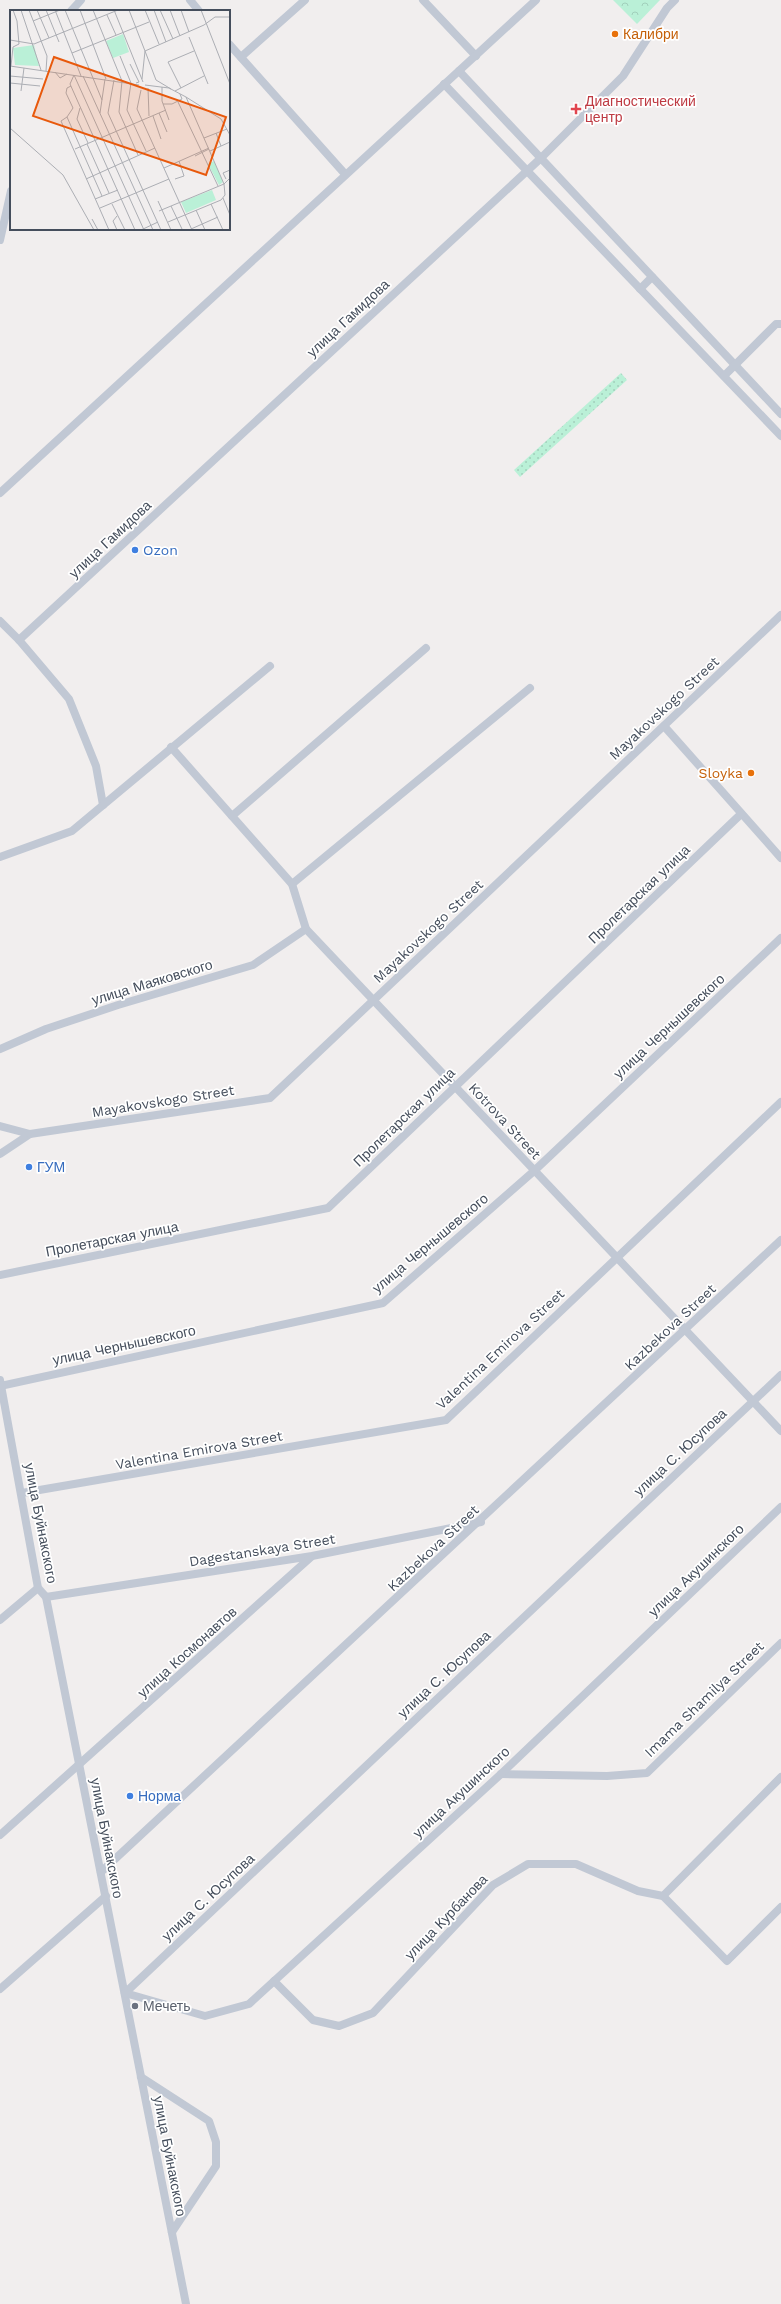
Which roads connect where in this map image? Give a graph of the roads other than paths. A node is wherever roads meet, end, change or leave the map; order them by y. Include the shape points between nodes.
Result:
1 (81, 0) edge
2 (190, 0) edge
3 (305, 0) edge
4 (423, 0) edge
5 (536, 0) edge
6 (675, 0) edge
7 (72, 10) edge
8 (198, 10) edge
9 (230, 45) edge
10 (476, 56) junction
11 (241, 57) junction
12 (459, 71) junction
13 (444, 84) junction
14 (540, 158) junction
15 (527, 171) junction
16 (345, 174) junction
17 (10, 195) edge
18 (0, 240) edge
19 (652, 277) junction
20 (640, 289) junction
21 (781, 324) edge
22 (735, 365) junction
23 (724, 376) junction
24 (781, 414) edge
25 (781, 436) edge
26 (0, 493) edge
27 (781, 615) edge
28 (0, 621) edge
29 (19, 640) junction
30 (426, 648) dead end
31 (270, 666) dead end
32 (530, 688) dead end
33 (664, 726) junction
34 (171, 747) junction
35 (103, 805) junction
36 (741, 814) junction
37 (232, 816) junction
38 (0, 857) edge
39 (781, 858) edge
40 (292, 884) junction
41 (306, 929) junction
42 (781, 938) edge
43 (373, 1001) junction
44 (0, 1049) edge
45 (455, 1087) junction
46 (781, 1102) edge
47 (0, 1126) edge
48 (30, 1134) junction
49 (0, 1154) edge
50 (534, 1171) junction
51 (781, 1240) edge
52 (617, 1258) junction
53 (0, 1274) edge
54 (685, 1330) junction
55 (781, 1375) edge
56 (0, 1384) edge
57 (753, 1401) junction
58 (781, 1431) edge
59 (22, 1493) junction
60 (781, 1507) edge
61 (481, 1522) junction
62 (312, 1556) junction
63 (38, 1588) junction
64 (46, 1597) junction
65 (0, 1620) edge
66 (781, 1643) edge
67 (80, 1766) junction
68 (501, 1774) junction
69 (781, 1777) edge
70 (0, 1835) edge
71 (101, 1872) junction
72 (106, 1896) junction
73 (663, 1896) junction
74 (781, 1907) edge
75 (274, 1981) junction
76 (0, 1989) edge
77 (125, 1993) junction
78 (142, 2077) junction
79 (172, 2232) junction
80 (186, 2304) edge

1 - 7 street
2 - 8 street
3 - 11 street
4 - 10 street
5 - 10 street
6 - 14 street, улица Гамидова via 667,8 623,76
9 - 11 street
10 - 12 street
11 - 16 street
12 - 13 street
12 - 14 street
13 - 15 street
13 - 16 street
14 - 15 street, улица Гамидова
14 - 19 street
15 - 20 street
15 - 29 street, улица Гамидова
16 - 26 street
17 - 18 street
19 - 20 street
19 - 22 street
20 - 23 street
21 - 22 street via 776,324
22 - 23 street
22 - 24 street
23 - 25 street
27 - 33 street, Mayakovskogo Street
28 - 29 street
29 - 35 street via 69,699 96,766
30 - 37 street
31 - 34 street
32 - 40 street
33 - 36 street
33 - 43 street, Mayakovskogo Street
34 - 35 street
34 - 37 street, Kotrova Street
35 - 38 street via 72,831
36 - 39 street
36 - 45 street, Пролетарская улица
37 - 40 street, Kotrova Street
40 - 41 street, Kotrova Street
41 - 43 street, Kotrova Street
41 - 44 street, улица Маяковского via 253,965 118,1005 46,1029
42 - 50 street, улица Чернышевского
43 - 45 street, Kotrova Street
43 - 48 street, Mayakovskogo Street via 270,1098
45 - 50 street, Kotrova Street
45 - 53 street, Пролетарская улица via 328,1208
46 - 52 street, Valentina Emirova Street
47 - 48 street
48 - 49 street
50 - 52 street, Kotrova Street
50 - 56 street, улица Чернышевского via 383,1303
51 - 54 street, Kazbekova Street
52 - 54 street, Kotrova Street
52 - 59 street, Valentina Emirova Street via 446,1420
54 - 57 street, Kotrova Street
54 - 61 street, Kazbekova Street
55 - 57 street, улица С. Юсупова
56 - 59 street, улица Буйнакского
57 - 58 street, Kotrova Street
57 - 77 street, улица С. Юсупова
59 - 63 street, улица Буйнакского
60 - 68 street, улица Акушинского
61 - 62 street, Dagestanskaya Street
61 - 71 street, Kazbekova Street
62 - 64 street, Dagestanskaya Street
62 - 67 street, улица Космонавтов
63 - 64 street, улица Буйнакского
63 - 65 street
64 - 67 street, улица Буйнакского
66 - 68 street, Imama Shamilya Street via 647,1773 607,1776
67 - 70 street, улица Космонавтов
67 - 71 street, улица Буйнакского
68 - 75 street, улица Акушинского
69 - 73 street
71 - 72 street, улица Буйнакского
72 - 76 street
72 - 77 street, улица Буйнакского
73 - 74 street via 727,1961
73 - 75 street, улица Курбанова via 638,1891 576,1864 528,1864 493,1885 373,2013 339,2026 313,2020
75 - 77 street, улица Акушинского via 249,2004 205,2016
77 - 78 street, улица Буйнакского
78 - 79 street, улица Буйнакского
78 - 79 street via 209,2121 216,2142 216,2166
79 - 80 street, улица Буйнакского

